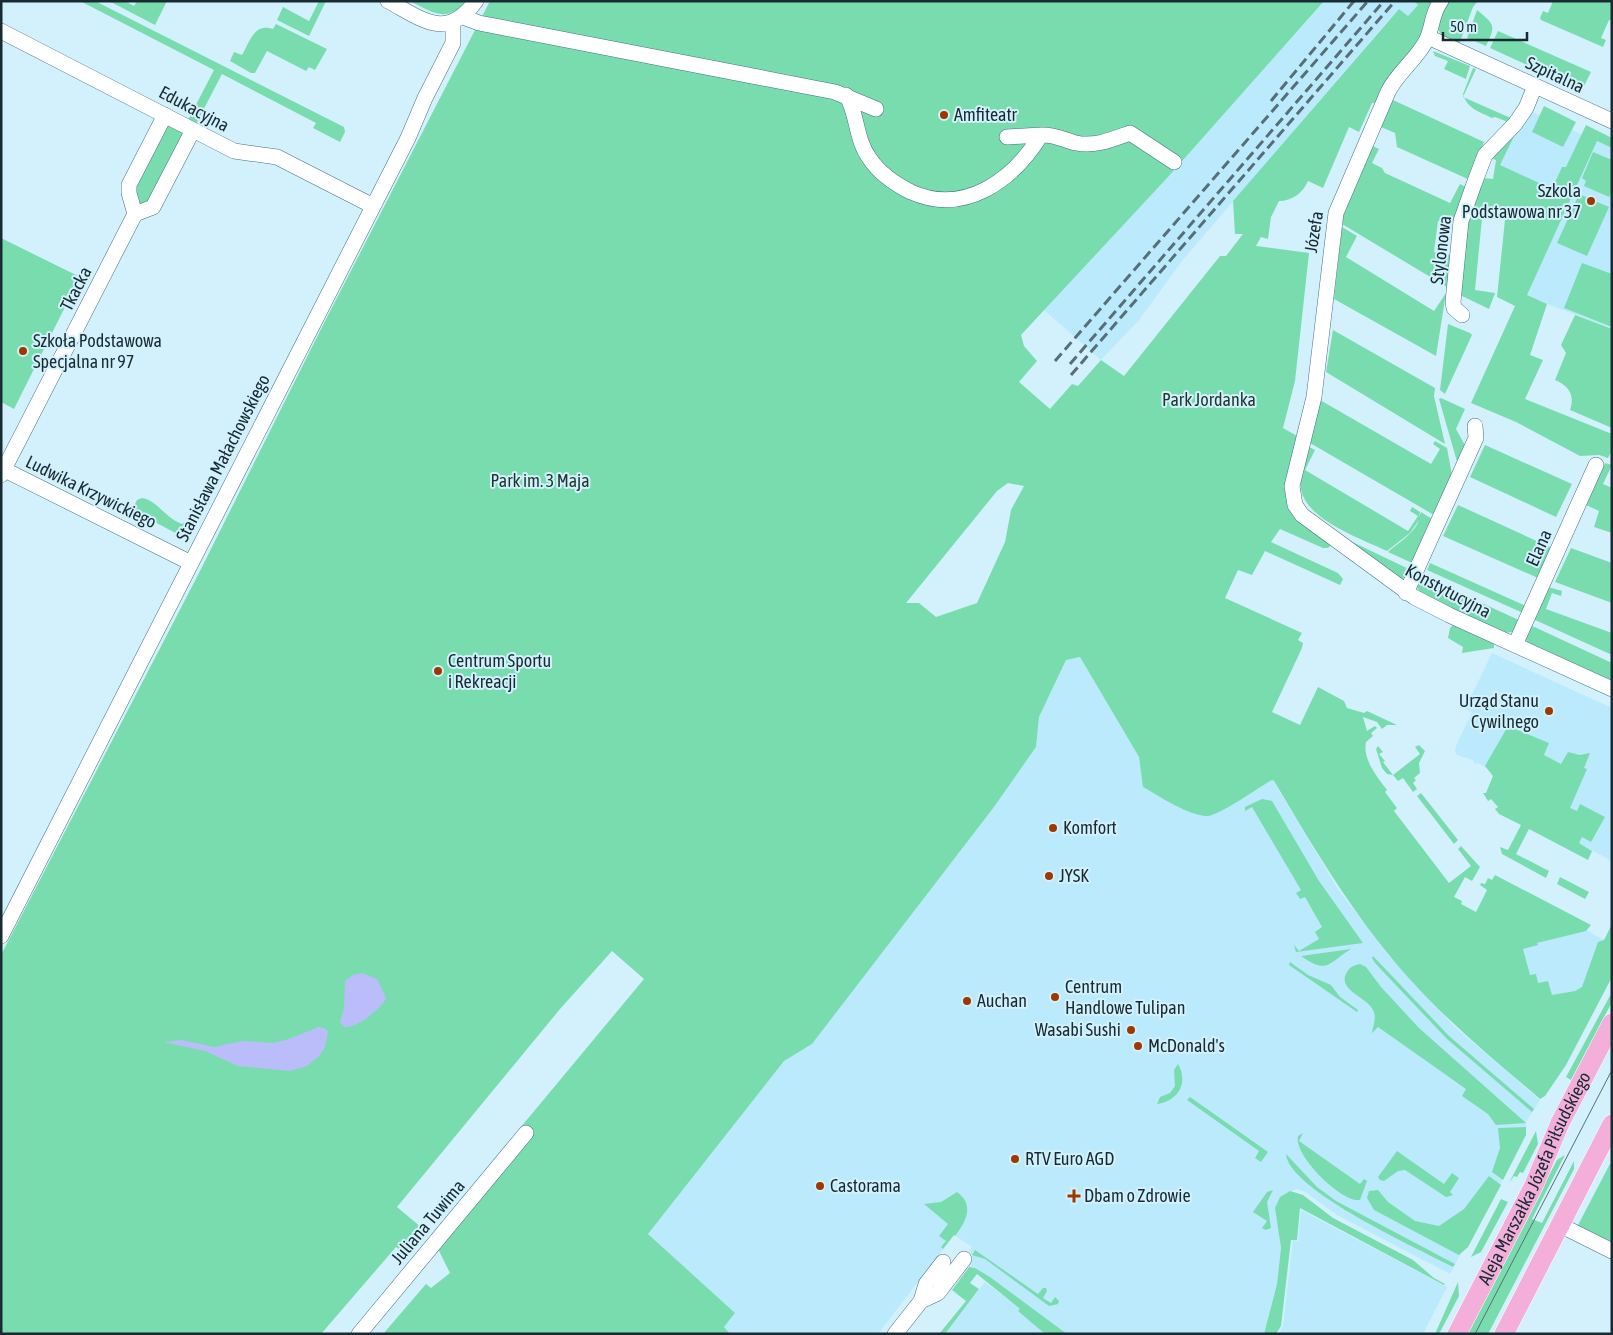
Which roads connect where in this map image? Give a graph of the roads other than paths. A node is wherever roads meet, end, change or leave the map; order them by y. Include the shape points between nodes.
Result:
1 (388, 1) edge
2 (476, 1) edge
3 (1441, 1) edge
4 (458, 20) junction
5 (2, 32) edge
6 (1428, 37) junction
7 (1535, 86) junction
8 (846, 95) junction
9 (876, 110) dead end
10 (165, 115) junction
11 (1612, 122) edge
12 (193, 130) junction
13 (1041, 135) junction
14 (1007, 137) dead end
15 (1174, 162) dead end
16 (373, 206) junction
17 (135, 214) junction
18 (1462, 315) dead end
19 (1475, 426) dead end
20 (1596, 465) dead end
21 (2, 471) edge
22 (1292, 492) joint
23 (191, 563) junction
24 (1406, 592) junction
25 (1515, 645) junction
26 (1612, 689) edge
27 (1, 936) edge
28 (1612, 1024) edge
29 (1612, 1124) edge
30 (526, 1134) dead end
31 (1560, 1225) junction
32 (1612, 1251) edge
33 (964, 1259) dead end
34 (943, 1262) dead end
35 (921, 1301) junction
36 (359, 1334) edge
37 (895, 1334) edge
38 (1457, 1334) edge
39 (1504, 1334) edge

1 - 4 street via 434,23
2 - 4 street
3 - 6 street, Józefa via 1433,14
4 - 8 street
4 - 16 street, Stanisława Małachowskiego via 453,43
5 - 10 street, Edukacyjna
6 - 7 street, Szpitalna
6 - 22 street, Józefa via 1390,87 1338,206 1329,254 1314,396
7 - 11 street, Szpitalna
7 - 18 street, Stylonowa via 1515,124 1485,155 1462,216 1453,302 1454,308
8 - 9 street
8 - 13 street via 862,146 878,169 905,189 940,201 967,198 1001,180
10 - 12 street, Edukacyjna
10 - 17 street via 129,185
12 - 16 street, Edukacyjna via 234,151 277,157
12 - 17 street via 153,207
13 - 14 street
13 - 15 street via 1090,145 1130,134
16 - 23 street, Stanisława Małachowskiego
17 - 21 street, Tkacka
19 - 24 street via 1476,438
20 - 25 street, Elana
21 - 23 street, Ludwika Krzywickiego
22 - 24 street, Konstytucyjna via 1302,515
23 - 27 street, Stanisława Małachowskiego
24 - 25 street, Konstytucyjna via 1449,616
25 - 26 street, Konstytucyjna
28 - 38 main road, Aleja Marszałka Józefa Piłsudskiego
29 - 31 main road
30 - 36 street, Juliana Tuwima
31 - 32 street
31 - 39 main road
33 - 35 street via 938,1293
34 - 35 street via 926,1284
35 - 37 street

